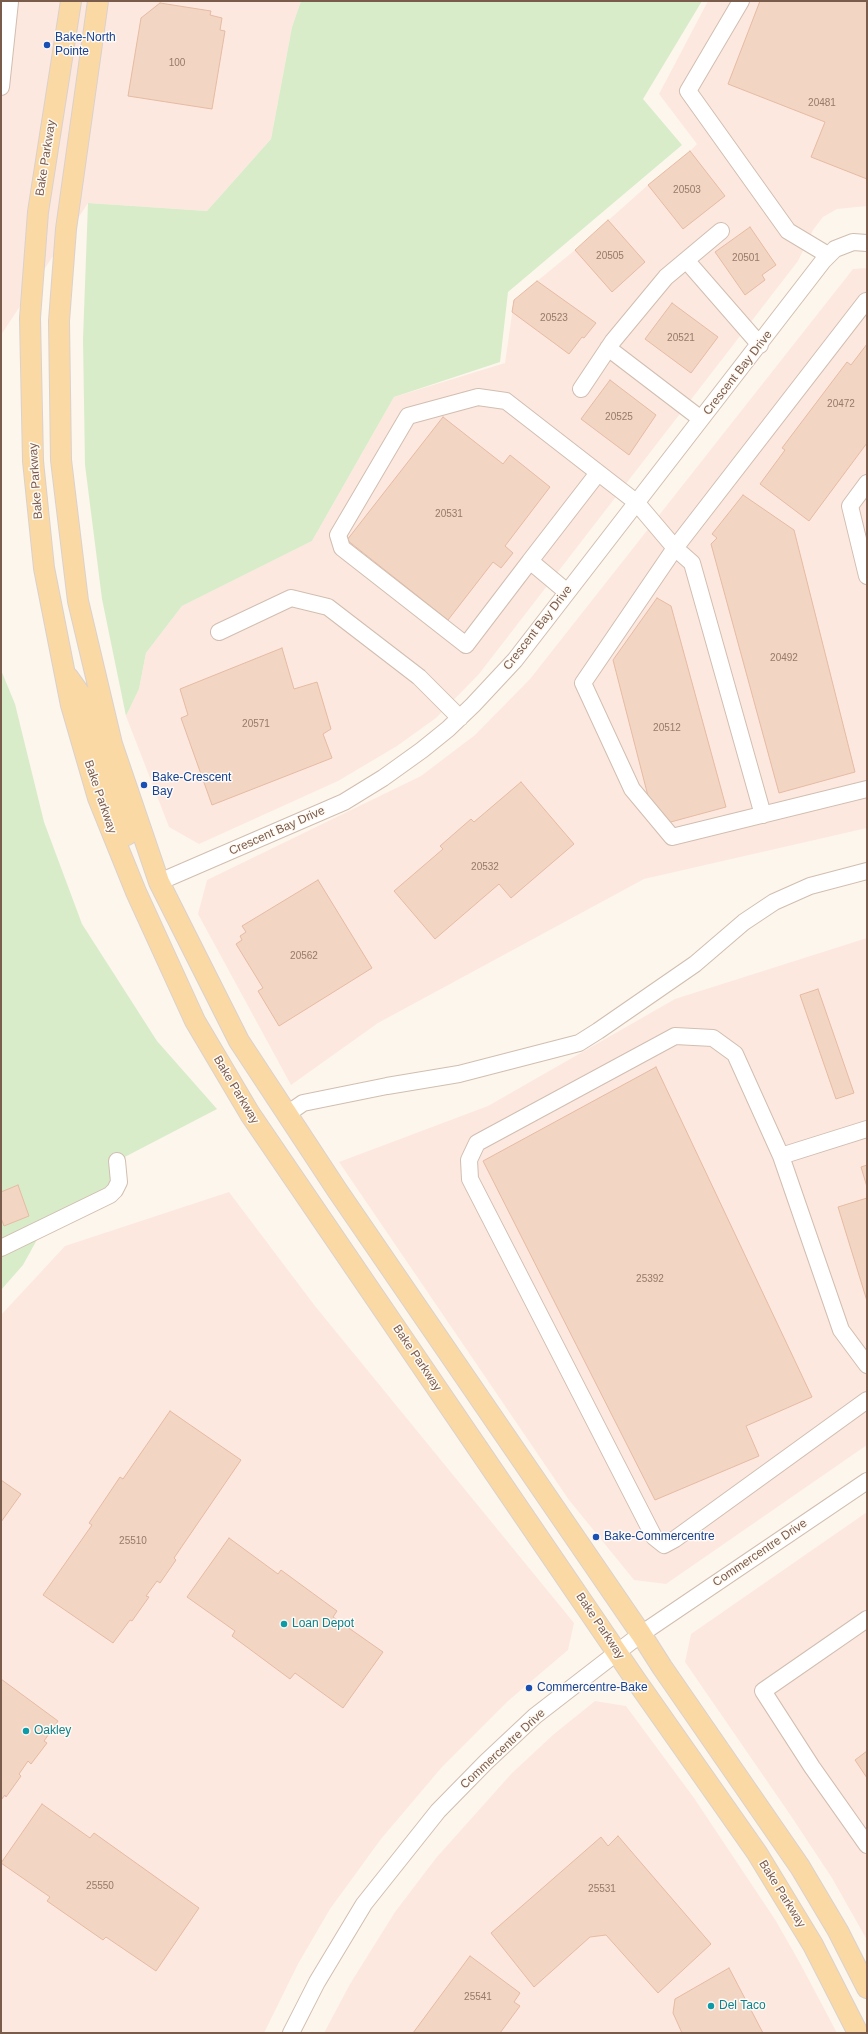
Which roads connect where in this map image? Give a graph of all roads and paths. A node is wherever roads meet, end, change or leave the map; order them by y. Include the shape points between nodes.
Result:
1 (1, 1) edge
2 (71, 1) edge
3 (98, 1) edge
4 (741, 1) edge
5 (1, 87) edge
6 (720, 231) dead end
7 (867, 243) edge
8 (825, 258) junction
9 (686, 260) junction
10 (867, 302) edge
11 (760, 344) junction
12 (608, 348) junction
13 (581, 389) dead end
14 (701, 419) junction
15 (598, 473) junction
16 (867, 483) edge
17 (636, 502) junction
18 (675, 548) junction
19 (530, 561) junction
20 (867, 576) edge
21 (567, 592) junction
22 (220, 632) dead end
23 (64, 671) junction
24 (460, 718) junction
25 (867, 789) edge
26 (763, 815) junction
27 (867, 871) edge
28 (159, 882) junction
29 (287, 1114) junction
30 (867, 1129) edge
31 (781, 1156) junction
32 (117, 1161) dead end
33 (1, 1248) edge
34 (867, 1365) edge
35 (867, 1400) edge
36 (867, 1481) edge
37 (867, 1619) edge
38 (641, 1634) junction
39 (617, 1652) junction
40 (867, 1845) edge
41 (867, 1988) edge
42 (291, 2033) edge
43 (858, 2033) edge

1 - 5 street via 10,2
2 - 23 main road, Bake Parkway via 38,212 30,318 33,461 44,568
3 - 28 main road via 66,229 59,321 61,460 78,601 112,744
4 - 8 street via 688,91 788,231
6 - 9 street
7 - 8 street via 854,242 835,249
8 - 11 street, Crescent Bay Drive
9 - 11 street
9 - 12 street via 666,277
10 - 18 street
11 - 14 street, Crescent Bay Drive
12 - 13 street
12 - 14 street
14 - 17 street, Crescent Bay Drive
15 - 17 street
15 - 19 street
15 - 19 street via 506,402 478,397 408,416 338,535 342,548 466,645
16 - 20 street via 850,506
17 - 18 street
17 - 21 street, Crescent Bay Drive
18 - 26 street via 692,563
18 - 26 street via 583,683 632,789 672,836
19 - 21 street
21 - 24 street, Crescent Bay Drive via 516,660
22 - 24 street via 290,598 328,607 419,677
23 - 28 main road via 86,702 108,781 132,850 150,880
23 - 39 main road, Bake Parkway via 71,705 98,798 136,892 195,1020 256,1124
24 - 28 street, Crescent Bay Drive via 384,778 344,802
25 - 26 street
27 - 29 street via 810,886 774,902 744,922 696,964 578,1043 459,1074 304,1103
28 - 29 main road via 239,1041
29 - 38 main road
30 - 31 street
31 - 34 street via 840,1330
31 - 35 street via 735,1054 713,1038 674,1036 477,1143 468,1160 470,1179 654,1537 664,1545 675,1540
32 - 33 street via 119,1182 110,1195
36 - 38 street, Commercentre Drive
37 - 40 street via 763,1691
38 - 39 street, Commercentre Drive
38 - 41 main road via 800,1867 838,1931
39 - 42 street, Commercentre Drive via 535,1716 438,1811 364,1904 317,1982
39 - 43 main road, Bake Parkway via 776,1882 813,1945

